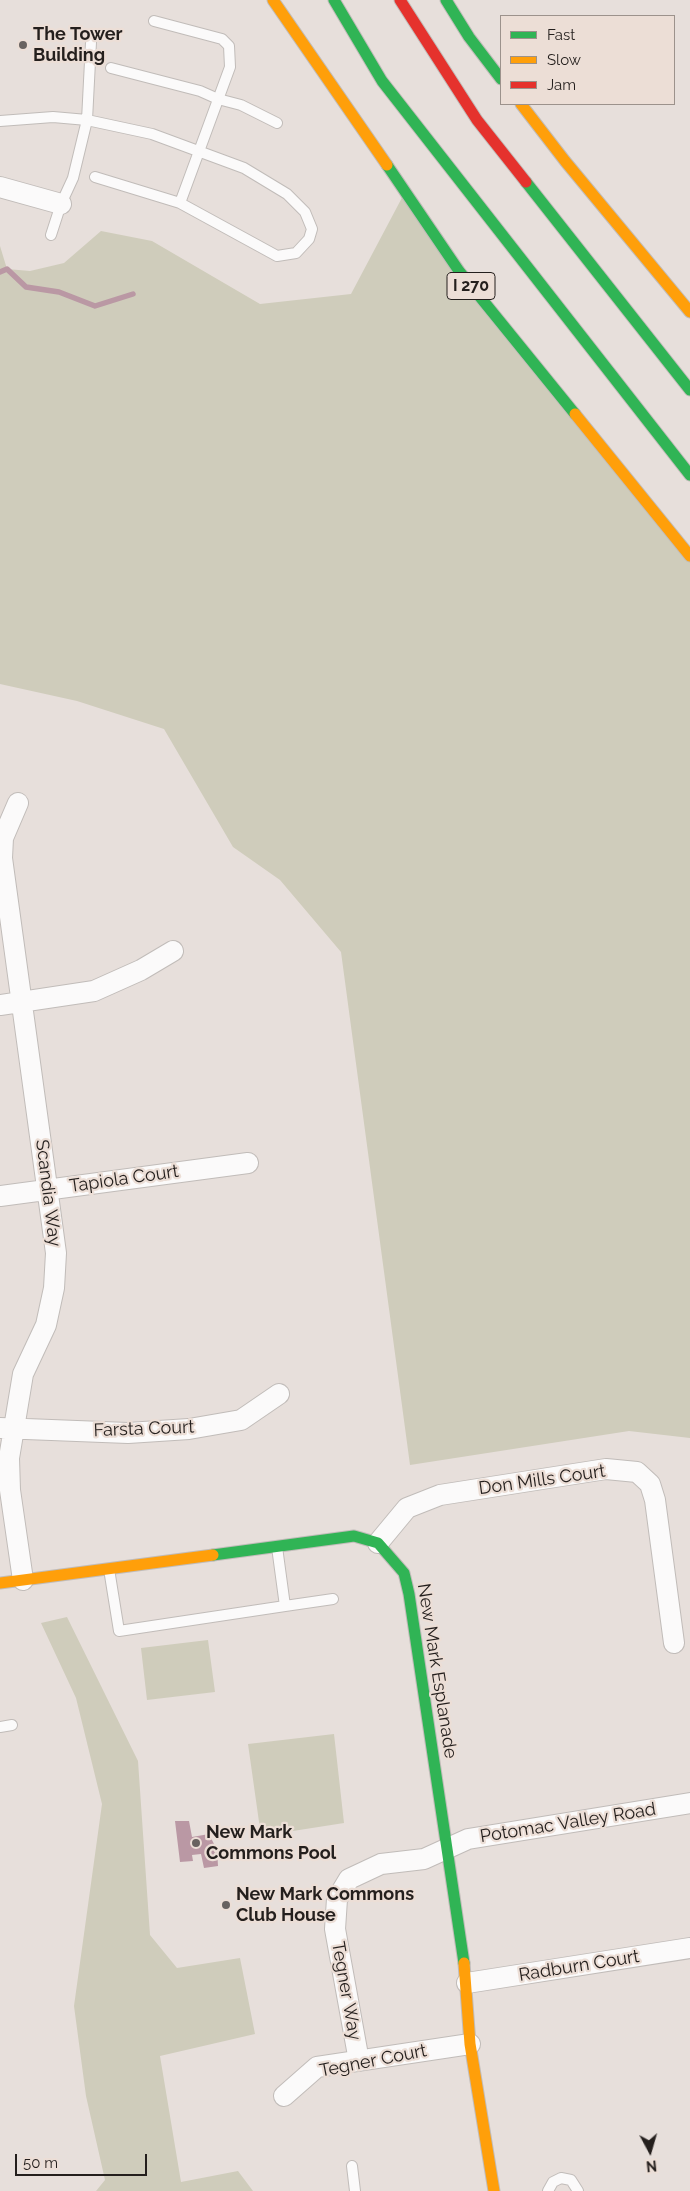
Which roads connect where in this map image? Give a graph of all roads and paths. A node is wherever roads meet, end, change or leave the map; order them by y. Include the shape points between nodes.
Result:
1 (273, 0) edge
2 (334, 0) edge
3 (400, 0) edge
4 (446, 0) edge
5 (154, 21) dead end
6 (91, 42) dead end
7 (111, 68) dead end
8 (500, 78) edge
9 (218, 99) junction
10 (521, 105) edge
11 (87, 120) junction
12 (0, 121) edge
13 (277, 123) dead end
14 (197, 151) junction
15 (95, 178) dead end
16 (0, 187) edge
17 (180, 203) junction
18 (61, 204) junction
19 (51, 236) dead end
20 (690, 312) edge
21 (690, 390) edge
22 (690, 475) edge
23 (690, 556) edge
24 (18, 803) dead end
25 (173, 951) dead end
26 (22, 1002) junction
27 (0, 1005) edge
28 (248, 1163) dead end
29 (48, 1189) junction
30 (0, 1196) edge
31 (279, 1394) dead end
32 (6, 1428) edge
33 (378, 1543) junction
34 (277, 1546) junction
35 (109, 1569) junction
36 (23, 1580) junction
37 (0, 1583) edge
38 (333, 1599) dead end
39 (285, 1606) junction
40 (674, 1643) dead end
41 (12, 1725) dead end
42 (0, 1727) edge
43 (690, 1803) edge
44 (447, 1847) junction
45 (690, 1948) edge
46 (467, 1983) junction
47 (470, 2044) junction
48 (359, 2061) junction
49 (284, 2096) dead end
50 (352, 2166) dead end
51 (355, 2191) edge
52 (494, 2191) edge
53 (548, 2191) edge
54 (578, 2191) edge

1 - 23 main road, I 270 via 459,271
2 - 22 main road via 382,81
3 - 21 main road via 477,120
4 - 8 main road
5 - 9 lane via 222,39 229,46 230,67
6 - 11 lane
7 - 9 lane via 200,91
9 - 13 lane
9 - 14 lane
10 - 20 main road
11 - 12 lane via 53,117
11 - 14 lane via 152,134
11 - 18 lane via 73,178
14 - 17 lane
14 - 17 lane via 244,168 287,194 305,212 312,228 309,239 296,253 277,256
15 - 17 lane
16 - 18 street
18 - 19 lane
24 - 26 street, Scandia Way via 3,838 2,858
25 - 26 street via 94,991
26 - 27 street
26 - 29 street, Scandia Way
28 - 29 street, Tapiola Court
29 - 30 street, Tapiola Court
29 - 32 street, Scandia Way via 56,1253 54,1288 46,1325 23,1374
31 - 32 street, Farsta Court via 241,1420 189,1429 128,1433
32 - 36 street, Scandia Way via 10,1490
33 - 34 main road via 354,1536
33 - 40 street, Don Mills Court via 407,1508 440,1495 606,1469 637,1472 650,1484 656,1500
33 - 44 main road, New Mark Esplanade via 404,1573 410,1594
34 - 35 main road
34 - 39 lane
35 - 36 main road
35 - 39 lane via 119,1631
36 - 37 main road
38 - 39 lane
41 - 42 lane
43 - 44 street, Potomac Valley Road via 468,1838
44 - 46 main road, New Mark Esplanade
44 - 48 street, Tegner Way via 424,1859 382,1864 349,1879 337,1899 335,1929
45 - 46 street, Radburn Court
46 - 47 main road, New Mark Esplanade
47 - 48 street, Tegner Court
47 - 52 main road, New Mark Esplanade
48 - 49 street, Tegner Court via 317,2068
50 - 51 lane
53 - 54 lane via 552,2182 561,2178 570,2180

